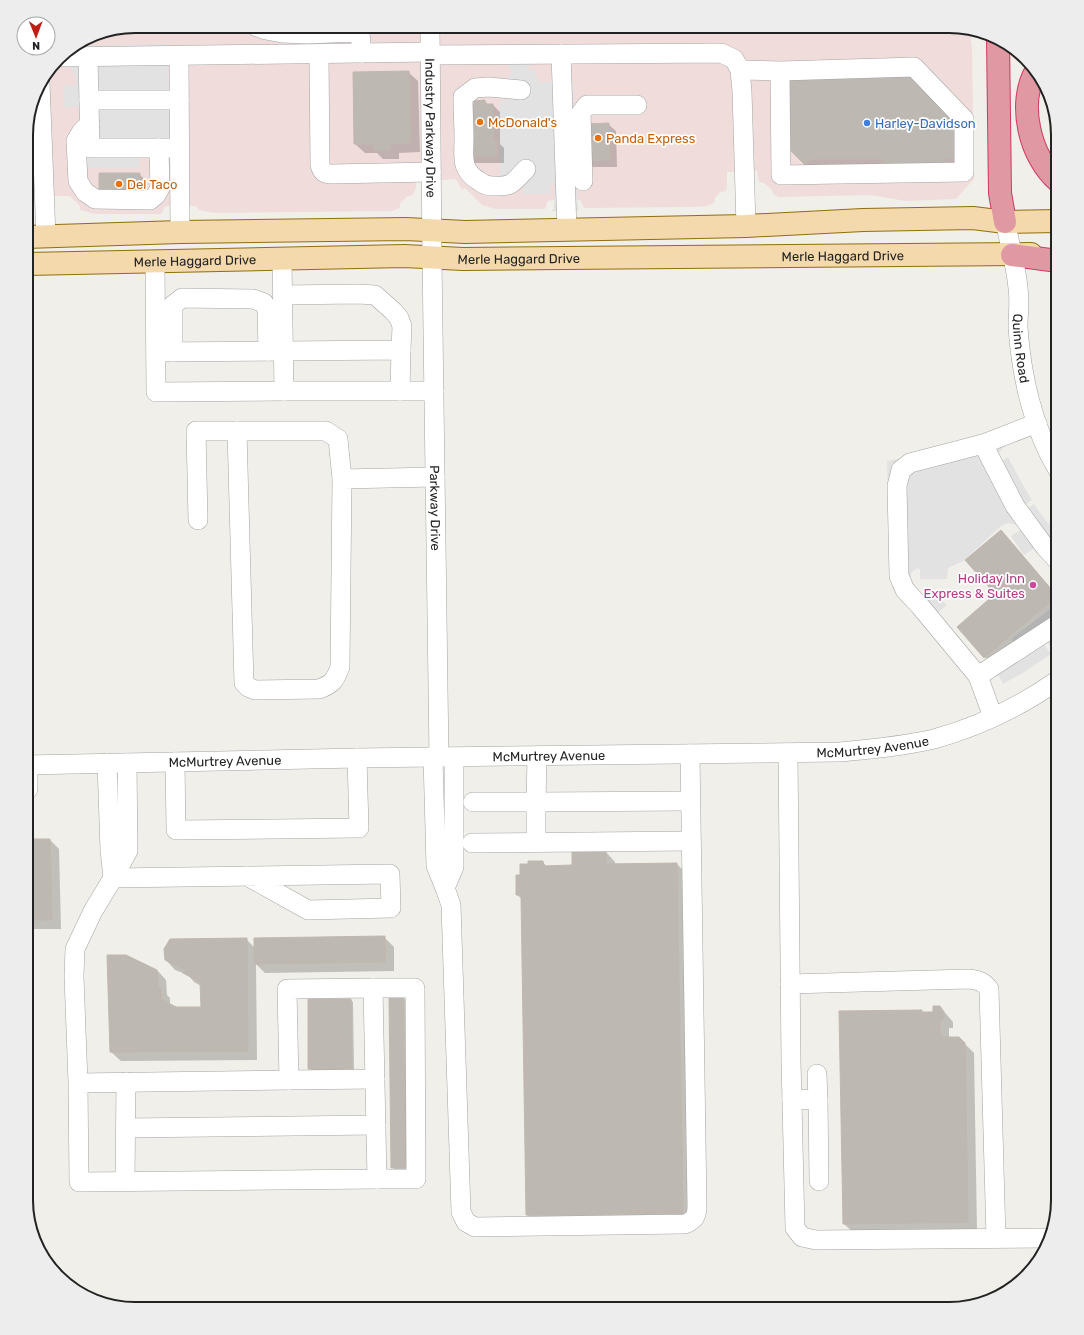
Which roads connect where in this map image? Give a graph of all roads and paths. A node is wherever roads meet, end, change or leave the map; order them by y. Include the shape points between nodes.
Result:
1 (288, 33) edge
2 (333, 33) edge
3 (359, 33) edge
4 (430, 33) edge
5 (998, 46) edge
6 (362, 53) junction
7 (319, 54) junction
8 (430, 54) junction
9 (561, 54) junction
10 (179, 56) junction
11 (70, 57) edge
12 (88, 57) junction
13 (740, 70) junction
14 (780, 71) junction
15 (1034, 78) edge
16 (521, 86) dead end
17 (89, 100) junction
18 (179, 100) junction
19 (38, 103) edge
20 (637, 104) dead end
21 (90, 124) junction
22 (34, 147) edge
23 (159, 148) junction
24 (179, 148) junction
25 (526, 169) dead end
26 (431, 172) junction
27 (1051, 173) edge
28 (583, 181) dead end
29 (1051, 221) edge
30 (1005, 222) junction
31 (746, 226) junction
32 (432, 229) junction
33 (567, 230) junction
34 (180, 232) junction
35 (36, 237) edge
36 (33, 249) edge
37 (1051, 254) edge
38 (1012, 255) junction
39 (282, 258) junction
40 (432, 258) junction
41 (1051, 259) edge
42 (155, 261) junction
43 (33, 264) edge
44 (283, 295) junction
45 (401, 350) junction
46 (269, 351) junction
47 (164, 352) junction
48 (284, 391) junction
49 (400, 391) junction
50 (434, 391) junction
51 (1037, 423) junction
52 (237, 431) junction
53 (983, 444) junction
54 (1051, 458) edge
55 (435, 477) junction
56 (342, 479) junction
57 (198, 520) dead end
58 (1051, 553) edge
59 (1051, 629) edge
60 (978, 676) junction
61 (1051, 684) edge
62 (993, 717) junction
63 (788, 753) junction
64 (690, 754) junction
65 (537, 756) junction
66 (357, 758) junction
67 (442, 758) junction
68 (175, 762) junction
69 (107, 763) junction
70 (127, 763) junction
71 (33, 765) edge
72 (690, 801) junction
73 (473, 802) dead end
74 (536, 802) junction
75 (691, 841) junction
76 (536, 842) junction
77 (472, 843) dead end
78 (247, 876) junction
79 (113, 878) junction
80 (790, 984) junction
81 (373, 988) junction
82 (817, 1074) dead end
83 (375, 1079) junction
84 (290, 1080) junction
85 (126, 1082) junction
86 (78, 1083) junction
87 (792, 1099) junction
88 (818, 1100) junction
89 (376, 1125) junction
90 (126, 1128) junction
91 (377, 1179) junction
92 (126, 1181) junction
93 (819, 1181) dead end
94 (996, 1238) junction
95 (1044, 1238) edge

1 - 2 street
3 - 6 street
4 - 8 street, Industry Parkway Drive
5 - 30 highway via 1000,193
6 - 7 street
6 - 8 street
7 - 10 street
7 - 26 street via 322,171 326,174
8 - 9 street
8 - 26 street, Industry Parkway Drive
9 - 13 street via 721,53 734,59
9 - 33 street
10 - 12 street
10 - 18 street
11 - 12 street
12 - 17 street
13 - 14 street
13 - 31 street
14 - 14 street via 781,175 964,172 964,119 914,67
15 - 27 highway via 1028,97 1028,121 1033,144
16 - 25 street via 475,88 462,97 463,158 467,171 486,186 506,187
17 - 18 street
17 - 21 street
18 - 24 street
19 - 22 street
20 - 28 street via 587,105 581,113
21 - 23 street via 90,148
21 - 23 street via 82,130 76,141 78,181 85,192 95,199 150,200 160,188
22 - 35 street
23 - 24 street
24 - 34 street
26 - 32 street, Industry Parkway Drive
29 - 30 main road, Merle Haggard Drive
30 - 31 main road, Merle Haggard Drive via 973,218
30 - 38 street, Quinn Road
31 - 33 main road, Merle Haggard Drive
32 - 33 main road, Merle Haggard Drive via 465,232
32 - 34 main road, Merle Haggard Drive
32 - 40 street, Industry Parkway Drive
34 - 35 main road, Merle Haggard Drive
35 - 36 main road via 42,244
37 - 38 main road, Merle Haggard Drive
38 - 40 main road, Merle Haggard Drive via 463,260
38 - 41 highway
38 - 51 street, Quinn Road via 1018,288 1018,327 1024,376
39 - 40 main road, Merle Haggard Drive
39 - 42 main road, Merle Haggard Drive
39 - 44 street
40 - 50 street, Parkway Drive
42 - 43 main road, Merle Haggard Drive
42 - 47 street
44 - 45 street via 375,295 399,318 402,326
44 - 46 street
45 - 46 street
45 - 49 street
46 - 47 street
46 - 47 street via 253,299 182,298 173,305
46 - 48 street
47 - 48 street via 156,392
48 - 49 street
49 - 50 street
50 - 55 street, Parkway Drive
51 - 53 street
51 - 54 street, Quinn Road
52 - 56 street via 326,431 338,439
52 - 56 street via 244,683 248,687 255,690 319,689 329,686 336,679 340,667
52 - 57 street via 196,431
53 - 58 street via 1015,506
53 - 60 street via 910,464 901,470 897,486 899,576 905,590
55 - 56 street
55 - 67 street, Parkway Drive
59 - 60 street
60 - 62 street
61 - 62 street, McMurtrey Avenue
62 - 63 street, McMurtrey Avenue via 934,738 890,747 840,752
63 - 64 street, McMurtrey Avenue
63 - 80 street
64 - 65 street, McMurtrey Avenue
64 - 72 street
65 - 67 street, McMurtrey Avenue
65 - 74 street
66 - 67 street, McMurtrey Avenue
66 - 68 street, McMurtrey Avenue
66 - 68 street via 359,828 176,830
67 - 75 street, Parkway Drive via 436,866 451,905 461,1212 466,1222 475,1228 685,1224 693,1221 697,1215
68 - 70 street, McMurtrey Avenue
69 - 70 street, McMurtrey Avenue
69 - 71 street, McMurtrey Avenue
69 - 79 street
70 - 79 street via 128,851
72 - 74 street
72 - 75 street
73 - 74 street
74 - 76 street
75 - 76 street
76 - 77 street
78 - 78 street via 308,910 390,908 390,874
78 - 79 street
79 - 86 street via 93,911 75,949
80 - 87 street
80 - 94 street via 968,979 985,983 989,989
81 - 83 street
81 - 84 street via 287,990
81 - 91 street via 415,988 416,1179
82 - 88 street
83 - 84 street
83 - 89 street
84 - 85 street
85 - 86 street
85 - 90 street
86 - 92 street via 79,1182
87 - 88 street
87 - 94 street via 795,1228 802,1237 816,1240
88 - 93 street
89 - 90 street
89 - 91 street
90 - 92 street
91 - 92 street
94 - 95 street

